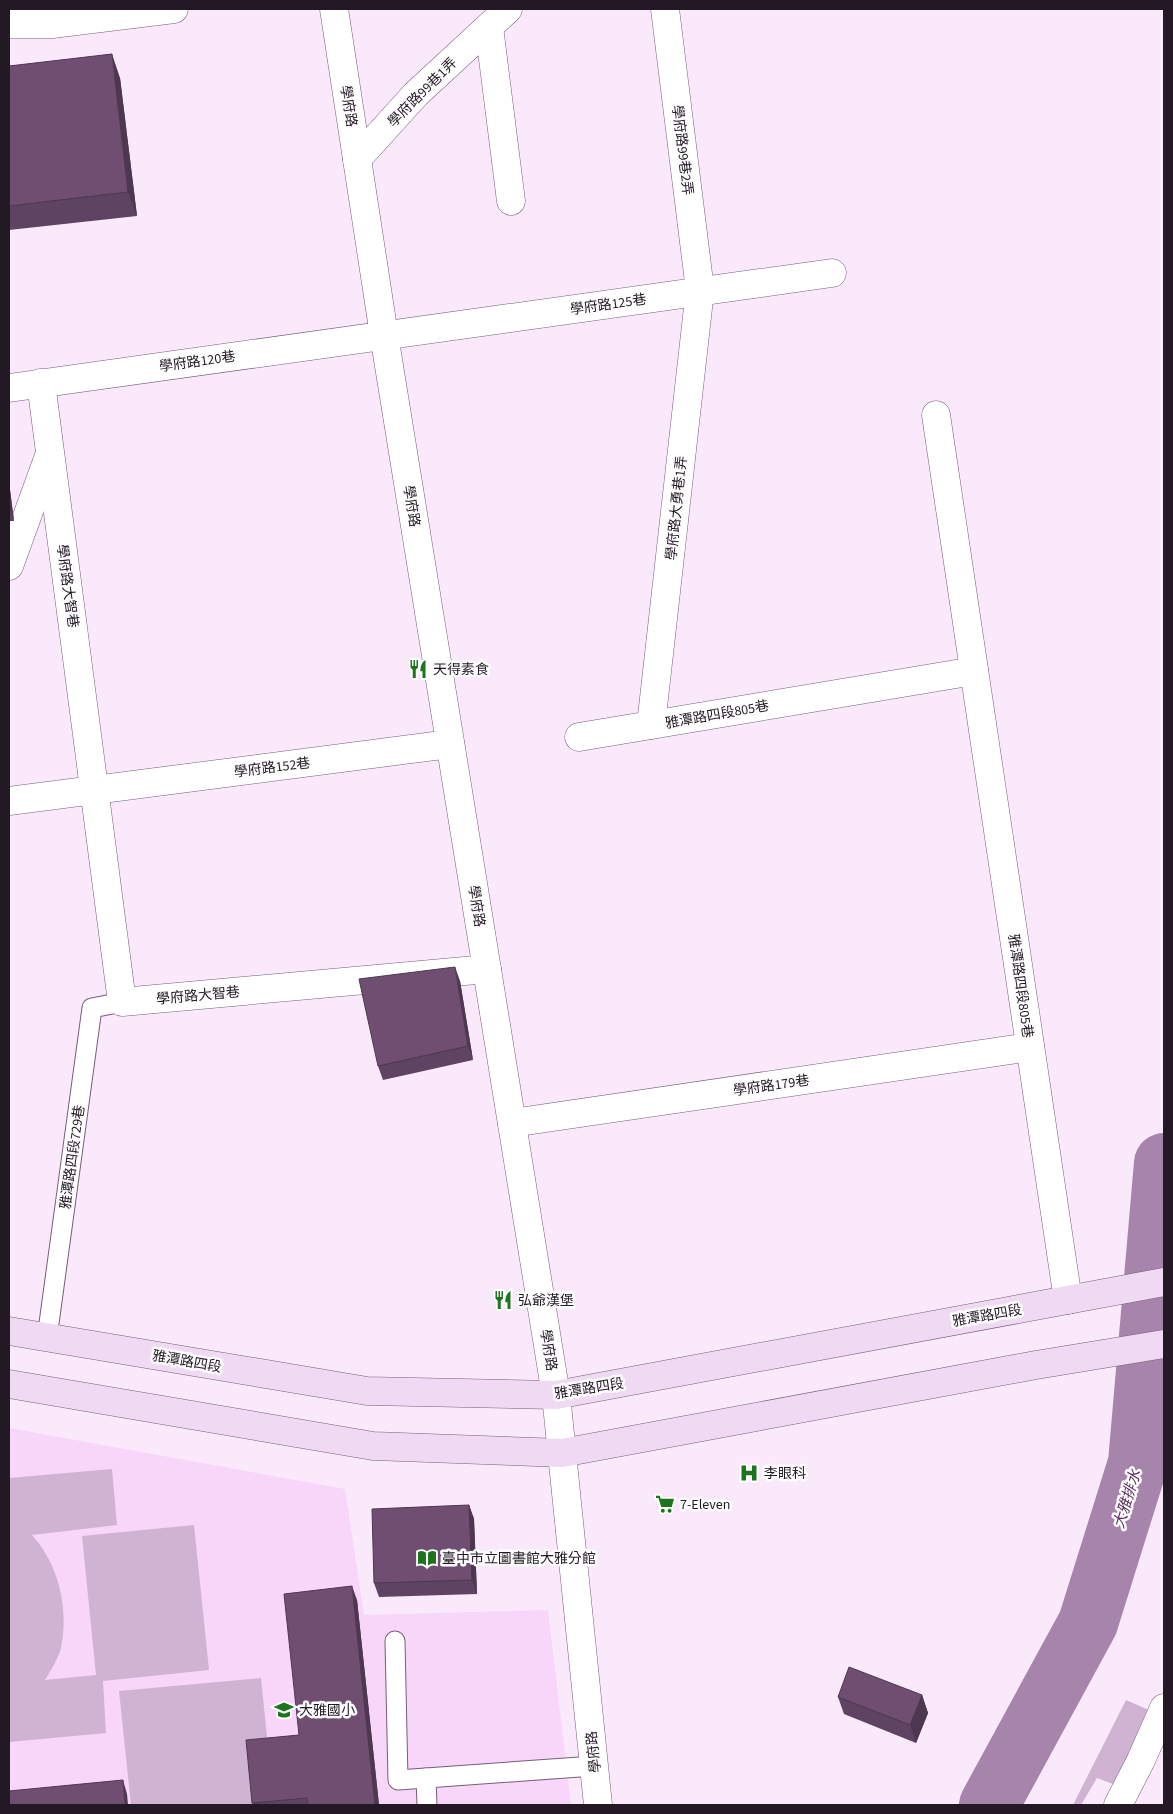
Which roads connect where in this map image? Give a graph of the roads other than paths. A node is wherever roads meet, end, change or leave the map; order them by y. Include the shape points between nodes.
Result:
1 (174, 9) edge
2 (334, 9) edge
3 (665, 9) edge
4 (51, 16) edge
5 (498, 18) edge
6 (9, 24) edge
7 (357, 159) junction
8 (511, 201) dead end
9 (832, 273) dead end
10 (700, 290) junction
11 (384, 335) junction
12 (41, 383) junction
13 (9, 388) edge
14 (936, 415) dead end
15 (50, 452) junction
16 (9, 566) edge
17 (974, 671) junction
18 (651, 725) junction
19 (580, 737) dead end
20 (450, 744) junction
21 (95, 789) junction
22 (9, 801) edge
23 (487, 969) junction
24 (122, 1002) junction
25 (1030, 1047) junction
26 (512, 1123) junction
27 (1164, 1282) edge
28 (1079, 1298) junction
29 (9, 1331) edge
30 (47, 1338) junction
31 (1164, 1344) edge
32 (9, 1384) edge
33 (556, 1395) junction
34 (562, 1453) junction
35 (394, 1641) dead end
36 (1164, 1708) edge
37 (1153, 1758) edge
38 (594, 1766) junction
39 (426, 1778) junction
40 (426, 1805) edge
41 (598, 1805) edge
42 (1118, 1805) edge

1 - 4 street
2 - 7 street, 學府路
3 - 10 street, 學府路99巷2弄
4 - 6 street
5 - 7 street, 學府路99巷1弄 via 416,94
5 - 8 street, 學府路99巷1弄
7 - 11 street, 學府路
9 - 10 street, 學府路125巷
10 - 11 street, 學府路125巷
10 - 18 street, 學府路大勇巷1弄
11 - 12 street, 學府路120巷
11 - 20 street, 學府路
12 - 13 street, 學府路120巷
12 - 15 street, 學府路大智巷
14 - 17 street, 雅潭路四段805巷
15 - 16 street
15 - 21 street, 學府路大智巷
17 - 18 street, 雅潭路四段805巷
17 - 25 street, 雅潭路四段805巷
18 - 19 street, 雅潭路四段805巷
20 - 21 street, 學府路152巷
20 - 23 street, 學府路
21 - 22 street
21 - 24 street, 學府路大智巷
23 - 24 street, 學府路大智巷
23 - 26 street, 學府路
24 - 30 lane, 雅潭路四段729巷 via 92,1008
25 - 26 street, 學府路179巷
25 - 28 street, 雅潭路四段805巷
26 - 33 street, 學府路
27 - 28 street, 雅潭路四段
28 - 33 street, 雅潭路四段
29 - 30 street, 雅潭路四段
30 - 33 street, 雅潭路四段 via 367,1391
31 - 34 street
32 - 34 street via 373,1446
33 - 34 street, 學府路
34 - 38 street, 學府路
35 - 39 lane via 398,1780
36 - 37 street
37 - 42 street
38 - 39 lane
38 - 41 street, 學府路
39 - 40 lane

